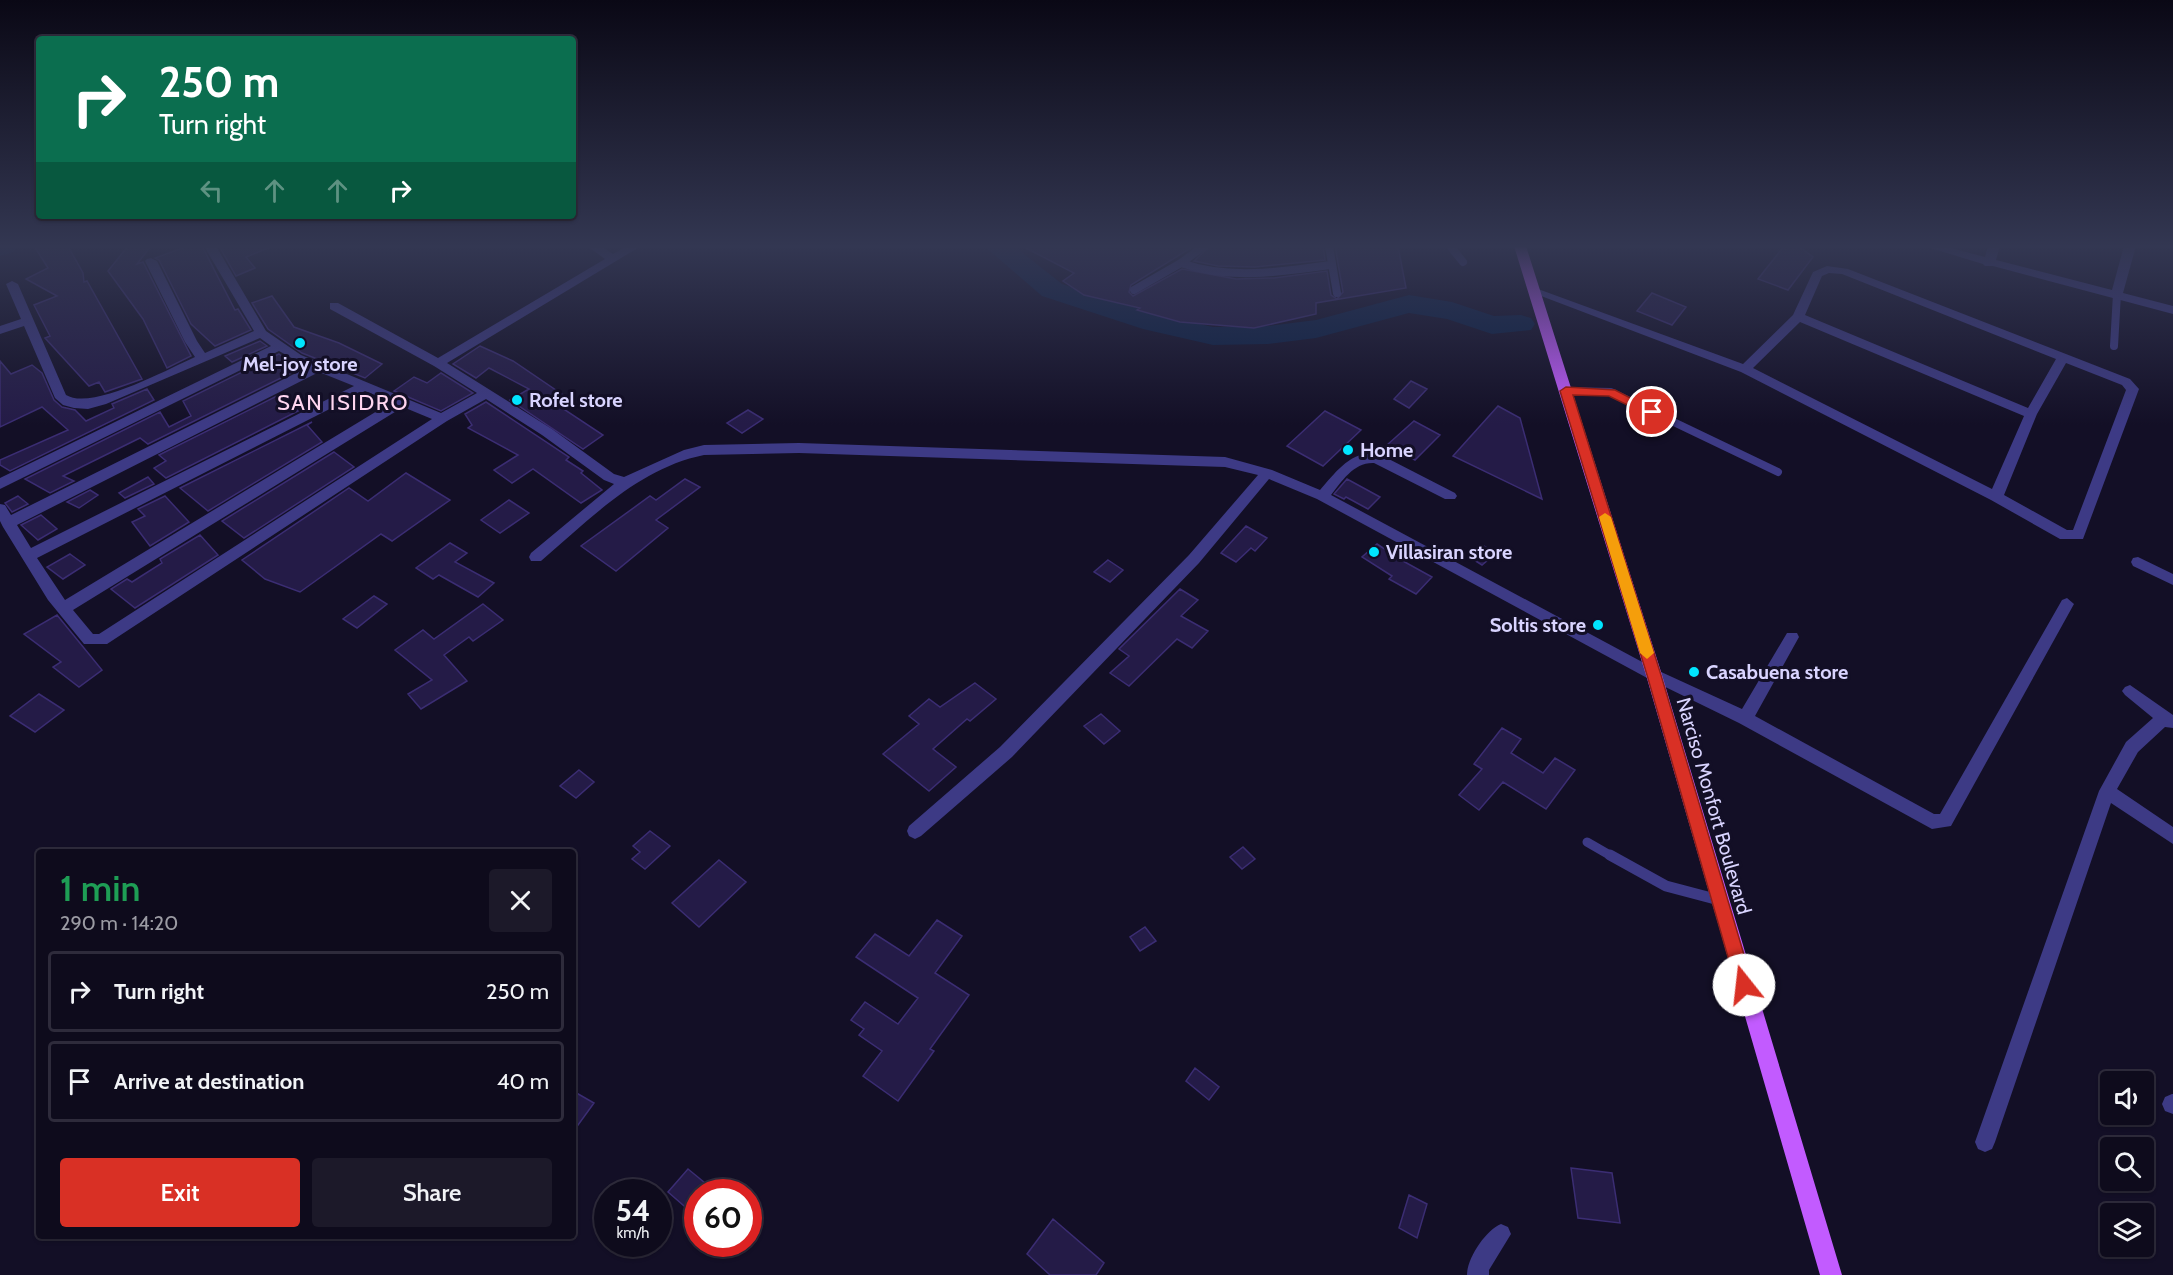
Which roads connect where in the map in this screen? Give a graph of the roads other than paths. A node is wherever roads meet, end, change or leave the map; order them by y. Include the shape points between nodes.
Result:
1 (20, 306) edge
2 (173, 306) edge
3 (245, 306) edge
4 (334, 306) dead end
5 (535, 306) edge
6 (1539, 306) edge
7 (1573, 306) edge
8 (1803, 306) edge
9 (1932, 306) edge
10 (2116, 306) edge
11 (2157, 306) edge
12 (2173, 310) edge
13 (1798, 317) junction
14 (26, 321) junction
15 (0, 330) edge
16 (261, 333) junction
17 (2114, 345) dead end
18 (278, 347) junction
19 (2063, 357) junction
20 (203, 359) junction
21 (438, 363) junction
22 (321, 366) junction
23 (1745, 369) junction
24 (363, 387) junction
25 (1566, 391) junction
26 (487, 393) junction
27 (401, 402) junction
28 (2031, 414) junction
29 (441, 418) junction
30 (1778, 472) dead end
31 (1267, 473) junction
32 (625, 482) junction
33 (0, 484) edge
34 (1323, 496) junction
35 (1450, 496) dead end
36 (1996, 497) junction
37 (0, 510) edge
38 (8, 523) junction
39 (28, 556) junction
40 (536, 557) dead end
41 (2138, 562) dead end
42 (2173, 580) edge
43 (2067, 604) dead end
44 (64, 608) junction
45 (1792, 637) dead end
46 (1654, 675) junction
47 (2130, 691) dead end
48 (1745, 718) junction
49 (2169, 721) edge
50 (2107, 791) junction
51 (915, 831) dead end
52 (2173, 836) edge
53 (1587, 842) dead end
54 (1719, 900) junction
55 (1985, 1142) dead end
56 (1501, 1234) dead end
57 (1478, 1275) edge
58 (1831, 1275) edge

1 - 14 street
2 - 20 street
3 - 16 street
4 - 21 street
5 - 21 street
6 - 25 main road, Narciso Monfort Boulevard
7 - 23 street
8 - 13 street
9 - 19 street
10 - 17 lane
11 - 12 street
13 - 23 street
13 - 28 street
14 - 15 street
14 - 20 street via 61,398 74,406 97,403
16 - 18 street
16 - 20 street
18 - 22 street
18 - 33 street
19 - 28 street
19 - 36 street via 2126,382 2133,389 2078,536 2065,535
21 - 26 street
22 - 24 street
22 - 38 street
23 - 36 street
24 - 27 street
24 - 39 street
25 - 30 lane via 1611,392
25 - 46 main road, Narciso Monfort Boulevard
26 - 29 street
26 - 32 street via 609,477
27 - 29 street
27 - 44 street
28 - 36 street
29 - 44 street via 102,640 89,640
31 - 32 street via 1225,462 799,448 704,450
31 - 34 street
31 - 51 street via 1194,559 1006,752
32 - 40 street
34 - 35 street via 1356,459 1365,456
34 - 46 street
37 - 38 street
38 - 39 street
39 - 44 street
41 - 42 street
43 - 48 street via 1945,821 1932,822 1920,816
45 - 48 street
46 - 48 street
46 - 54 main road, Narciso Monfort Boulevard
47 - 49 street
49 - 50 street via 2132,747
50 - 52 street
50 - 55 street
53 - 54 lane via 1666,886
54 - 58 main road, Narciso Monfort Boulevard
56 - 57 street via 1478,1267

